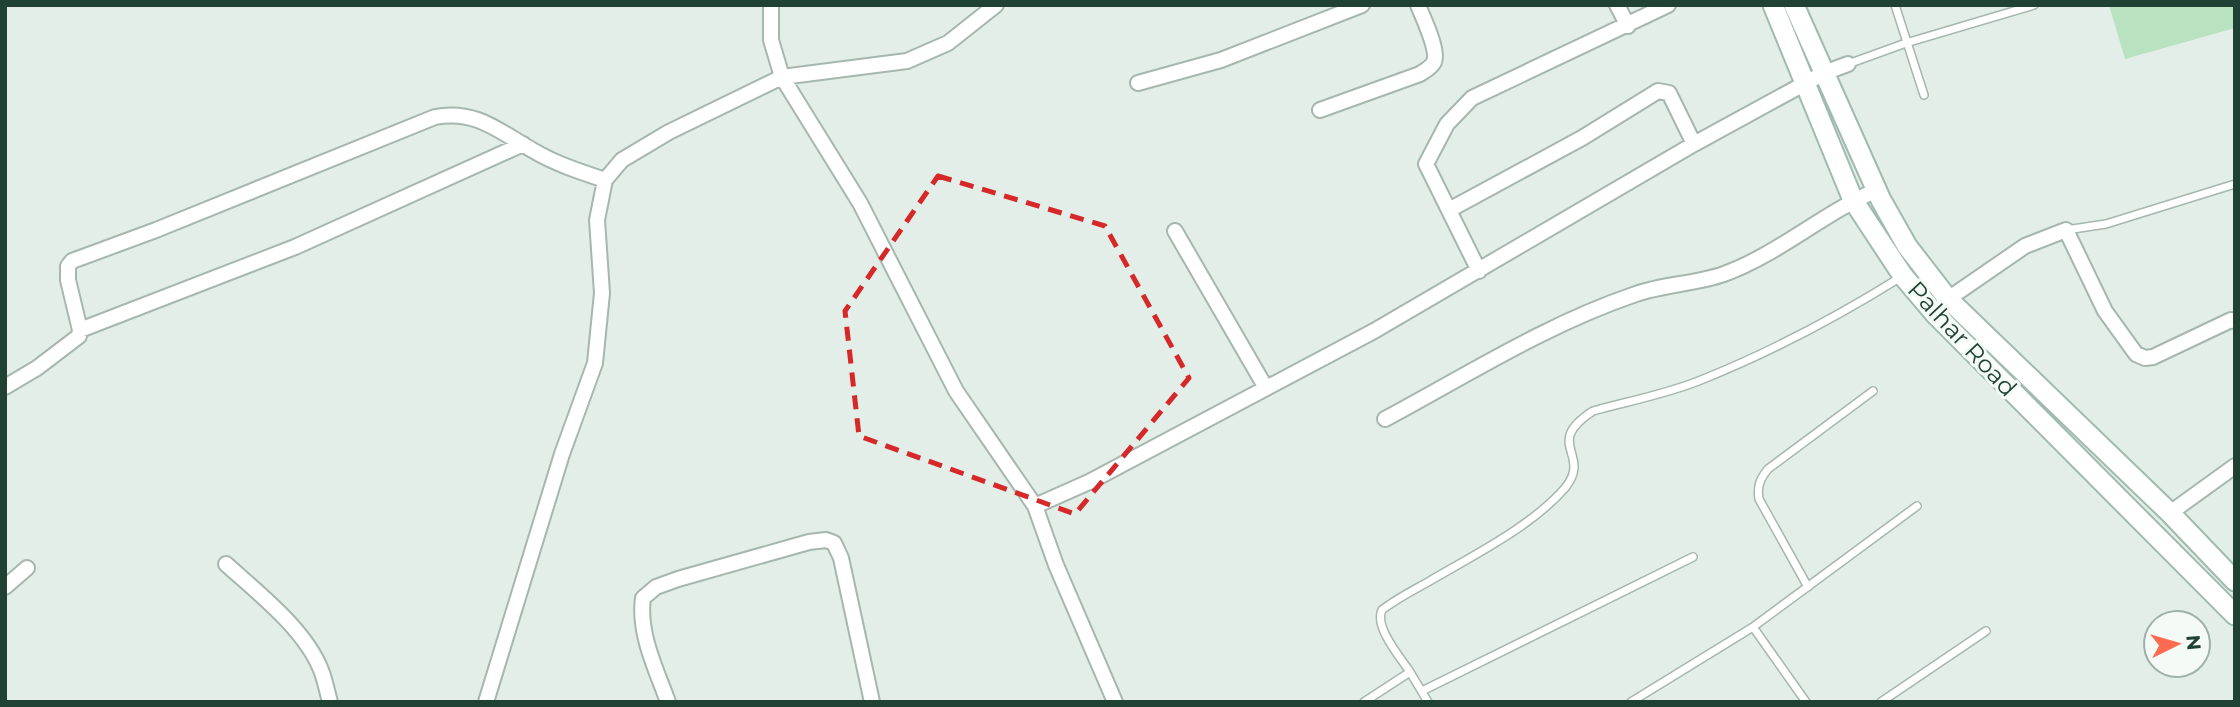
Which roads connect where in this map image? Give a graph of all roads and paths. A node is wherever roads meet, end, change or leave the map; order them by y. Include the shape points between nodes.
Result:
1 (771, 5) edge
2 (996, 5) edge
3 (1362, 5) edge
4 (1418, 5) edge
5 (1616, 5) edge
6 (1668, 5) edge
7 (1773, 5) edge
8 (1794, 5) edge
9 (1895, 5) edge
10 (2034, 5) edge
11 (1628, 26) junction
12 (1906, 43) junction
13 (1848, 64) joint
14 (1824, 73) junction
15 (782, 77) junction
16 (1138, 83) dead end
17 (1804, 84) junction
18 (1924, 95) dead end
19 (1321, 110) dead end
20 (523, 144) junction
21 (1695, 144) junction
22 (605, 180) junction
23 (2235, 184) edge
24 (1877, 190) junction
25 (1853, 200) junction
26 (1449, 210) junction
27 (2066, 230) junction
28 (1175, 231) dead end
29 (1479, 271) junction
30 (1903, 276) junction
31 (1942, 307) junction
32 (2235, 321) edge
33 (80, 330) junction
34 (5, 387) edge
35 (1266, 388) junction
36 (1873, 391) dead end
37 (1385, 419) dead end
38 (2235, 466) edge
39 (1035, 506) junction
40 (1917, 506) dead end
41 (2170, 513) junction
42 (1693, 557) dead end
43 (226, 564) dead end
44 (27, 568) dead end
45 (2235, 581) edge
46 (5, 587) edge
47 (1808, 587) junction
48 (2235, 615) edge
49 (1753, 627) junction
50 (1986, 631) dead end
51 (1410, 672) junction
52 (1423, 691) junction
53 (330, 702) edge
54 (486, 702) edge
55 (668, 702) edge
56 (872, 702) edge
57 (1115, 702) edge
58 (1364, 702) edge
59 (1428, 702) edge
60 (1631, 702) edge
61 (1806, 702) edge
62 (1881, 702) edge

1 - 15 street via 771,40
2 - 15 street via 948,43 907,61
3 - 16 street via 1221,60
4 - 19 street via 1434,49 1429,68
5 - 11 street
6 - 11 street
7 - 17 main road, Palhar Road
8 - 14 main road, Palhar Road
9 - 12 lane
10 - 12 lane
11 - 26 street via 1472,98 1459,110 1426,164
12 - 13 lane
12 - 18 lane
13 - 14 street
14 - 17 street
14 - 24 main road, Palhar Road
15 - 22 street via 669,132 622,160
15 - 39 street via 860,203 956,391
17 - 21 street
17 - 25 main road, Palhar Road
20 - 22 street
20 - 33 street via 295,247
20 - 33 street via 477,118 435,117 78,258 67,270
21 - 26 street via 1669,93 1658,92
21 - 29 street
22 - 54 street via 597,220 602,293 595,363 562,454
23 - 27 lane via 2106,224
24 - 25 street
24 - 31 main road, Palhar Road
25 - 30 main road, Palhar Road
25 - 37 street via 1769,254 1723,274 1638,293 1553,327
26 - 29 street
27 - 31 street via 2025,246
27 - 32 street via 2105,311 2136,354 2153,357
28 - 35 street
29 - 35 street
30 - 31 main road, Palhar Road
30 - 51 lane via 1807,333 1718,373 1583,418 1569,435 1574,471 1566,486 1540,511 1382,610 1382,629
31 - 41 main road, Palhar Road
31 - 48 main road, Palhar Road
33 - 34 street via 75,341
35 - 39 street
36 - 47 lane via 1768,470 1757,489
38 - 41 street
39 - 57 street
40 - 47 lane
41 - 45 main road, Palhar Road
42 - 52 lane
43 - 53 street via 305,642 320,668
44 - 46 street
47 - 49 lane
49 - 60 lane
49 - 61 lane
50 - 62 lane
51 - 52 lane
51 - 58 lane
52 - 59 lane
55 - 56 street via 645,634 643,598 678,579 826,540 834,543 841,558

